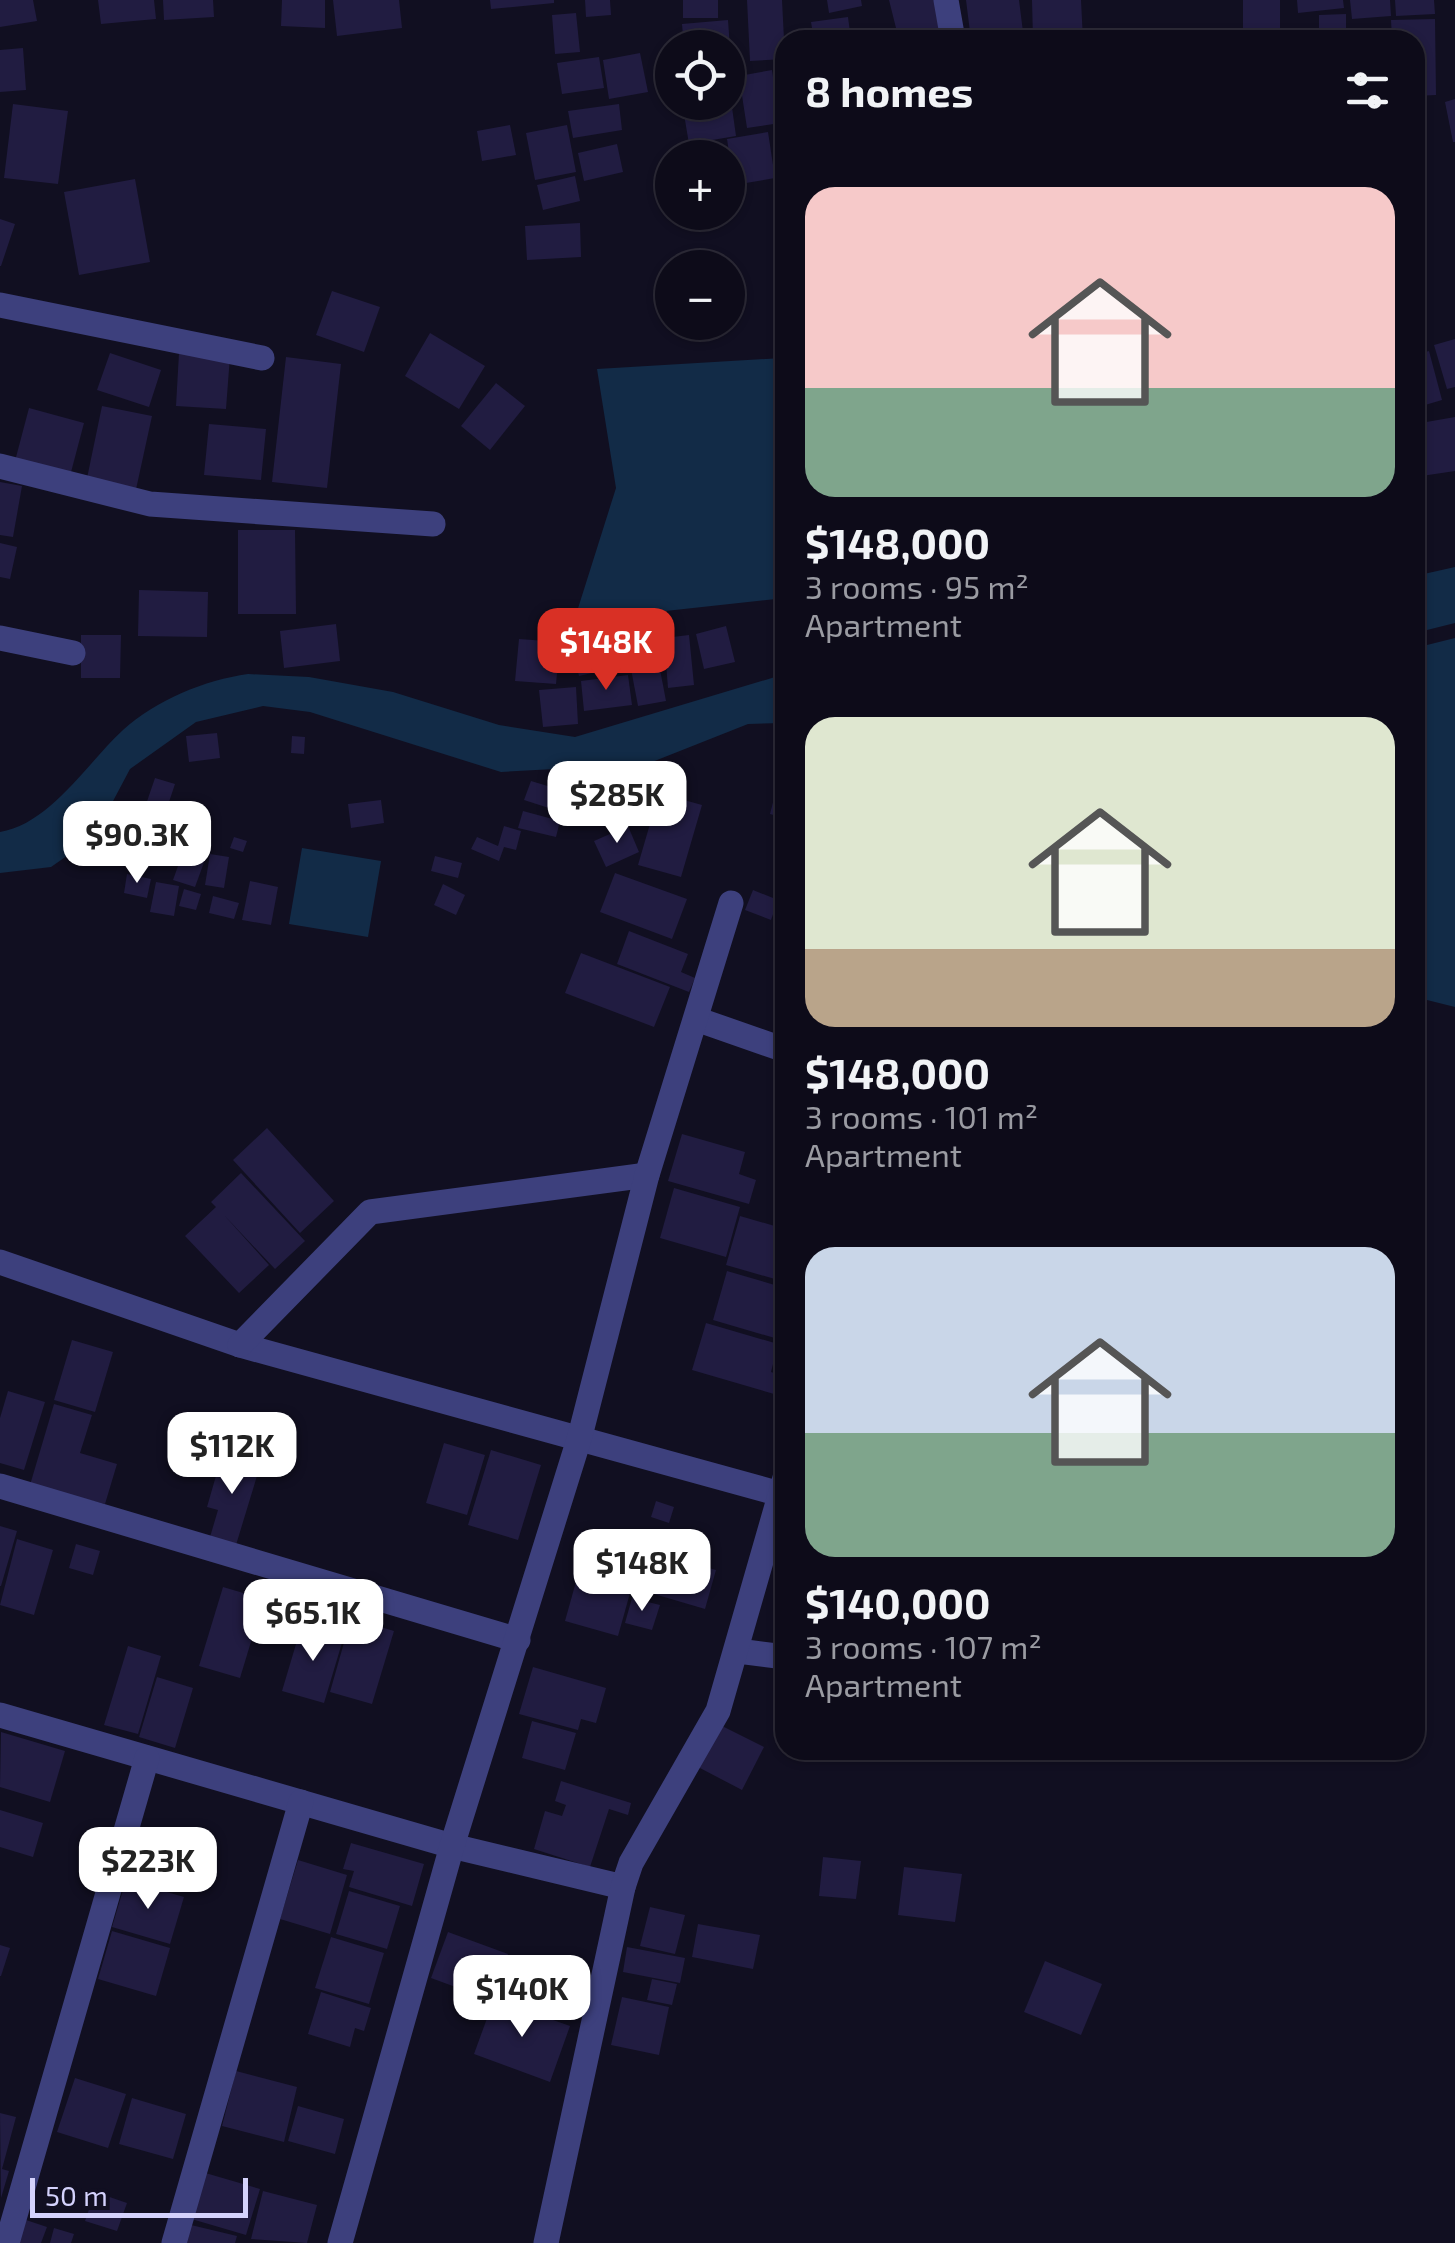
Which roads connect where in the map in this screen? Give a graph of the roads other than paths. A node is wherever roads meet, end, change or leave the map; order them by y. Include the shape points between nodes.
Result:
1 (946, 0) edge
2 (951, 30) edge
3 (0, 305) edge
4 (262, 358) dead end
5 (0, 466) edge
6 (434, 524) dead end
7 (0, 638) edge
8 (72, 653) dead end
9 (731, 903) dead end
10 (696, 1018) junction
11 (775, 1046) edge
12 (647, 1176) junction
13 (0, 1262) edge
14 (240, 1345) junction
15 (580, 1436) junction
16 (775, 1484) edge
17 (0, 1486) edge
18 (775, 1512) edge
19 (518, 1640) junction
20 (738, 1651) junction
21 (775, 1656) edge
22 (0, 1715) edge
23 (147, 1758) junction
24 (302, 1802) junction
25 (452, 1846) junction
26 (623, 1888) junction
27 (7, 2243) edge
28 (174, 2243) edge
29 (340, 2243) edge
30 (546, 2243) edge

1 - 2 street
3 - 4 street
5 - 6 street via 150,504
7 - 8 street
9 - 10 street
10 - 11 street
10 - 12 street
12 - 14 street via 370,1212
12 - 15 street
13 - 14 street
14 - 15 street
15 - 16 street
15 - 19 street
17 - 19 street
18 - 20 street
19 - 25 street
20 - 21 street
20 - 26 street via 718,1710
22 - 23 street
23 - 24 street
23 - 27 street
24 - 25 street
24 - 28 street
25 - 26 street
25 - 29 street
26 - 30 street

